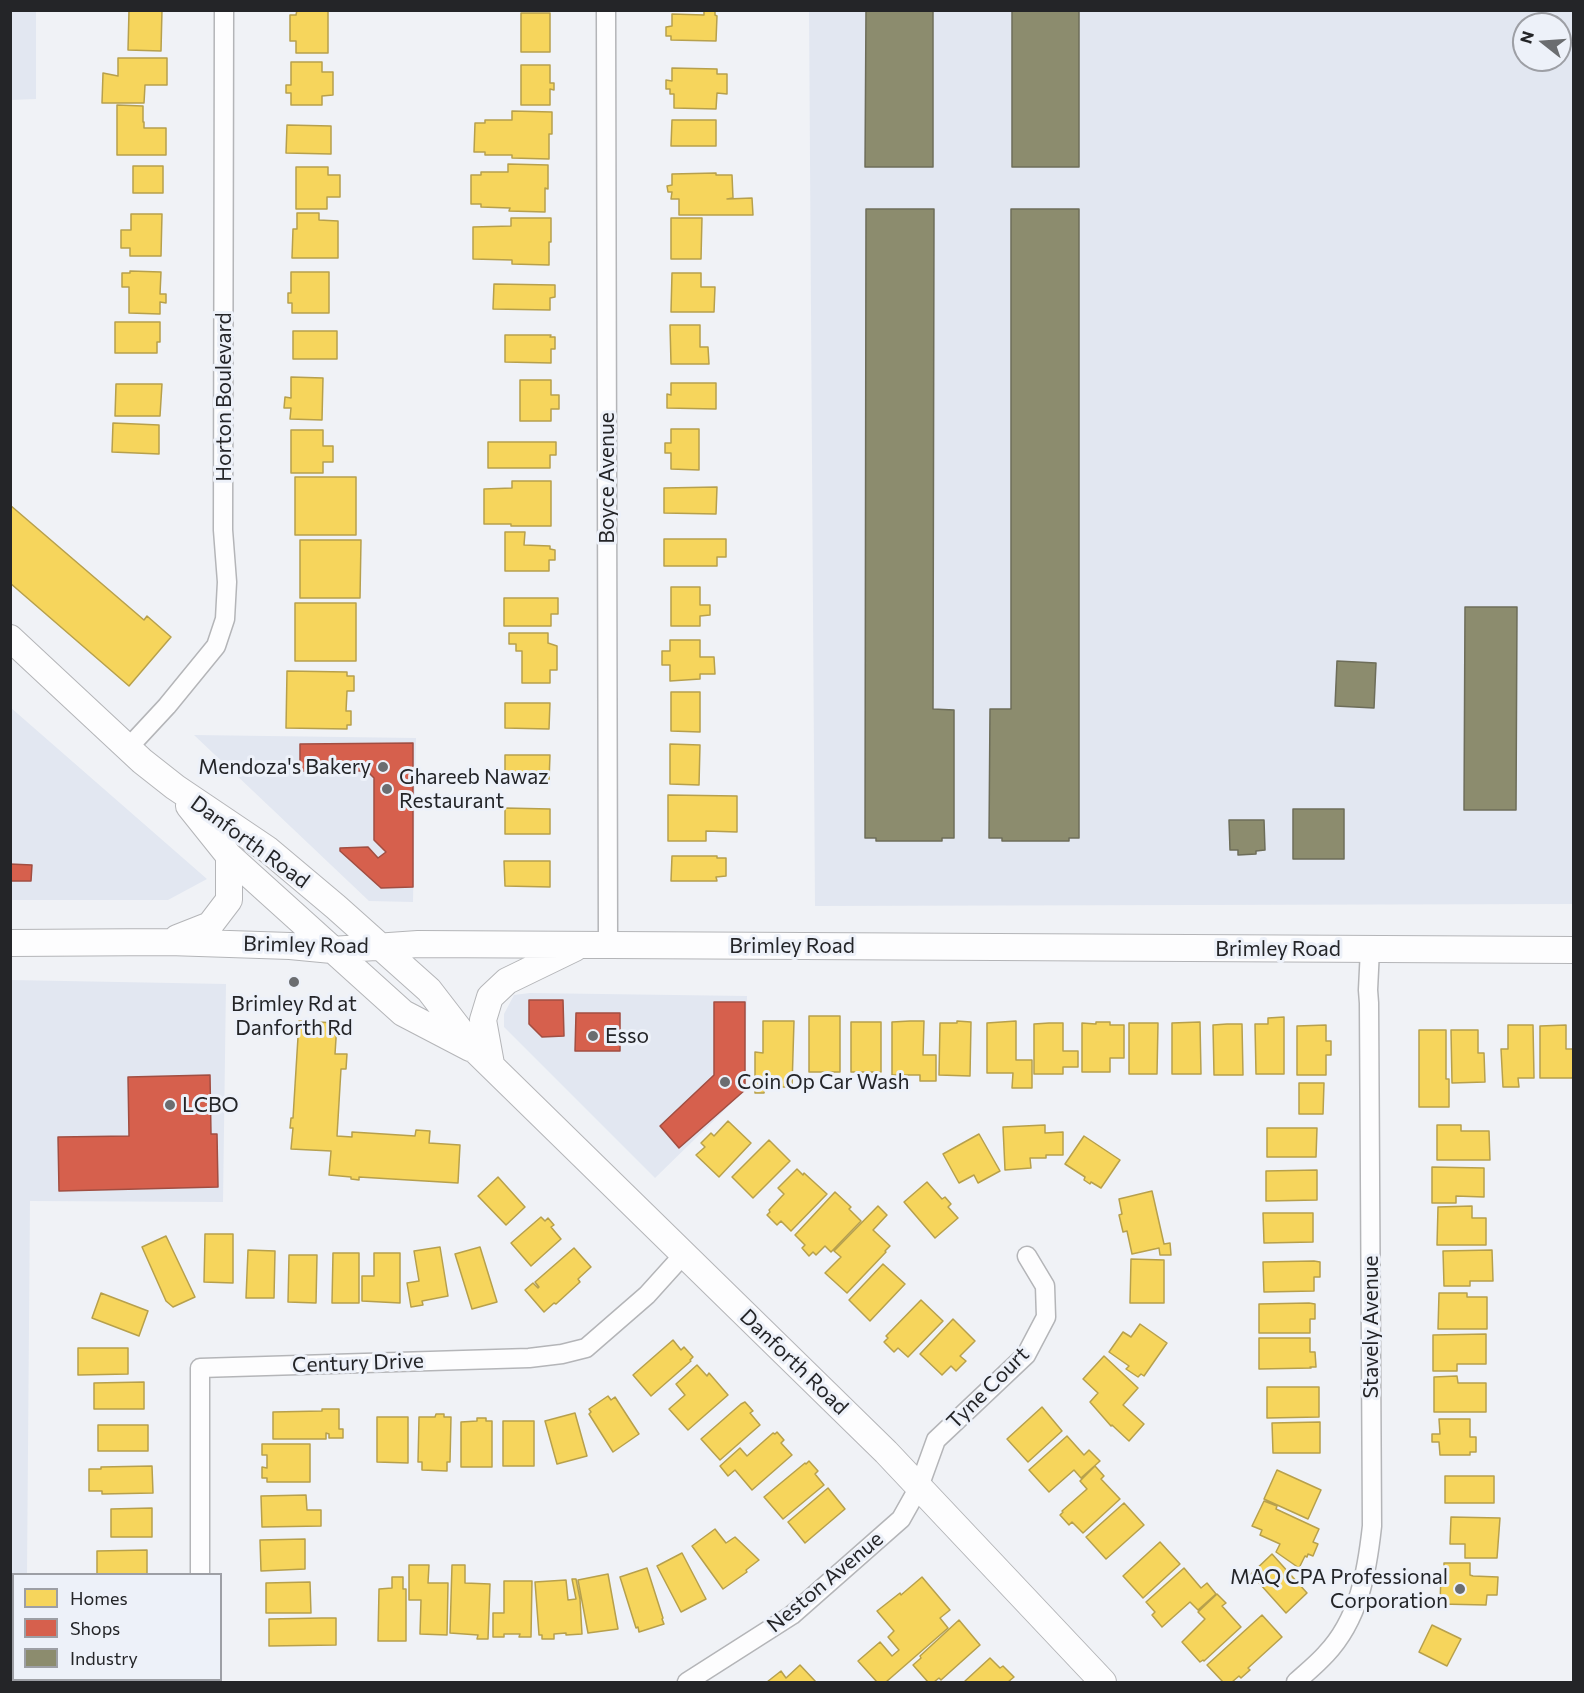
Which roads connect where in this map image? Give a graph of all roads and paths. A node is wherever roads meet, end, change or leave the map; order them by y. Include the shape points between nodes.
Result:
1 (224, 10) edge
2 (606, 10) edge
3 (10, 638) edge
4 (128, 748) junction
5 (175, 787) junction
6 (229, 856) junction
7 (169, 942) junction
8 (10, 943) edge
9 (581, 945) junction
10 (608, 945) junction
11 (378, 946) junction
12 (1370, 949) junction
13 (332, 950) junction
14 (1574, 950) edge
15 (483, 1057) junction
16 (684, 1254) junction
17 (1027, 1256) dead end
18 (919, 1487) junction
19 (200, 1573) edge
20 (687, 1683) edge
21 (1103, 1683) edge
22 (1296, 1683) edge

1 - 4 street, Horton Boulevard via 225,619 216,646
2 - 10 street, Boyce Avenue
3 - 4 main road, Danforth Road
4 - 5 main road, Danforth Road
5 - 6 main road, Danforth Road
5 - 11 main road, Danforth Road via 267,849
6 - 7 main road via 229,900 210,925
6 - 13 main road, Danforth Road
7 - 8 main road, Brimley Road
7 - 13 main road, Brimley Road
9 - 10 main road, Brimley Road
9 - 11 main road, Brimley Road
9 - 15 main road via 507,981 490,997 483,1020
10 - 12 main road, Brimley Road
11 - 13 main road, Brimley Road
11 - 15 main road, Danforth Road via 429,990
12 - 14 main road, Brimley Road
12 - 22 street, Stavely Avenue via 1372,1526 1361,1592 1347,1625 1327,1653
13 - 15 main road, Danforth Road via 403,1013
15 - 16 main road, Danforth Road
16 - 18 main road, Danforth Road
16 - 19 street, Century Drive via 606,1332 586,1348 562,1354 200,1368
17 - 18 street, Tyne Court via 1045,1286 1046,1317 1026,1355 936,1440
18 - 20 street, Neston Avenue via 901,1519 792,1615
18 - 21 main road, Danforth Road

